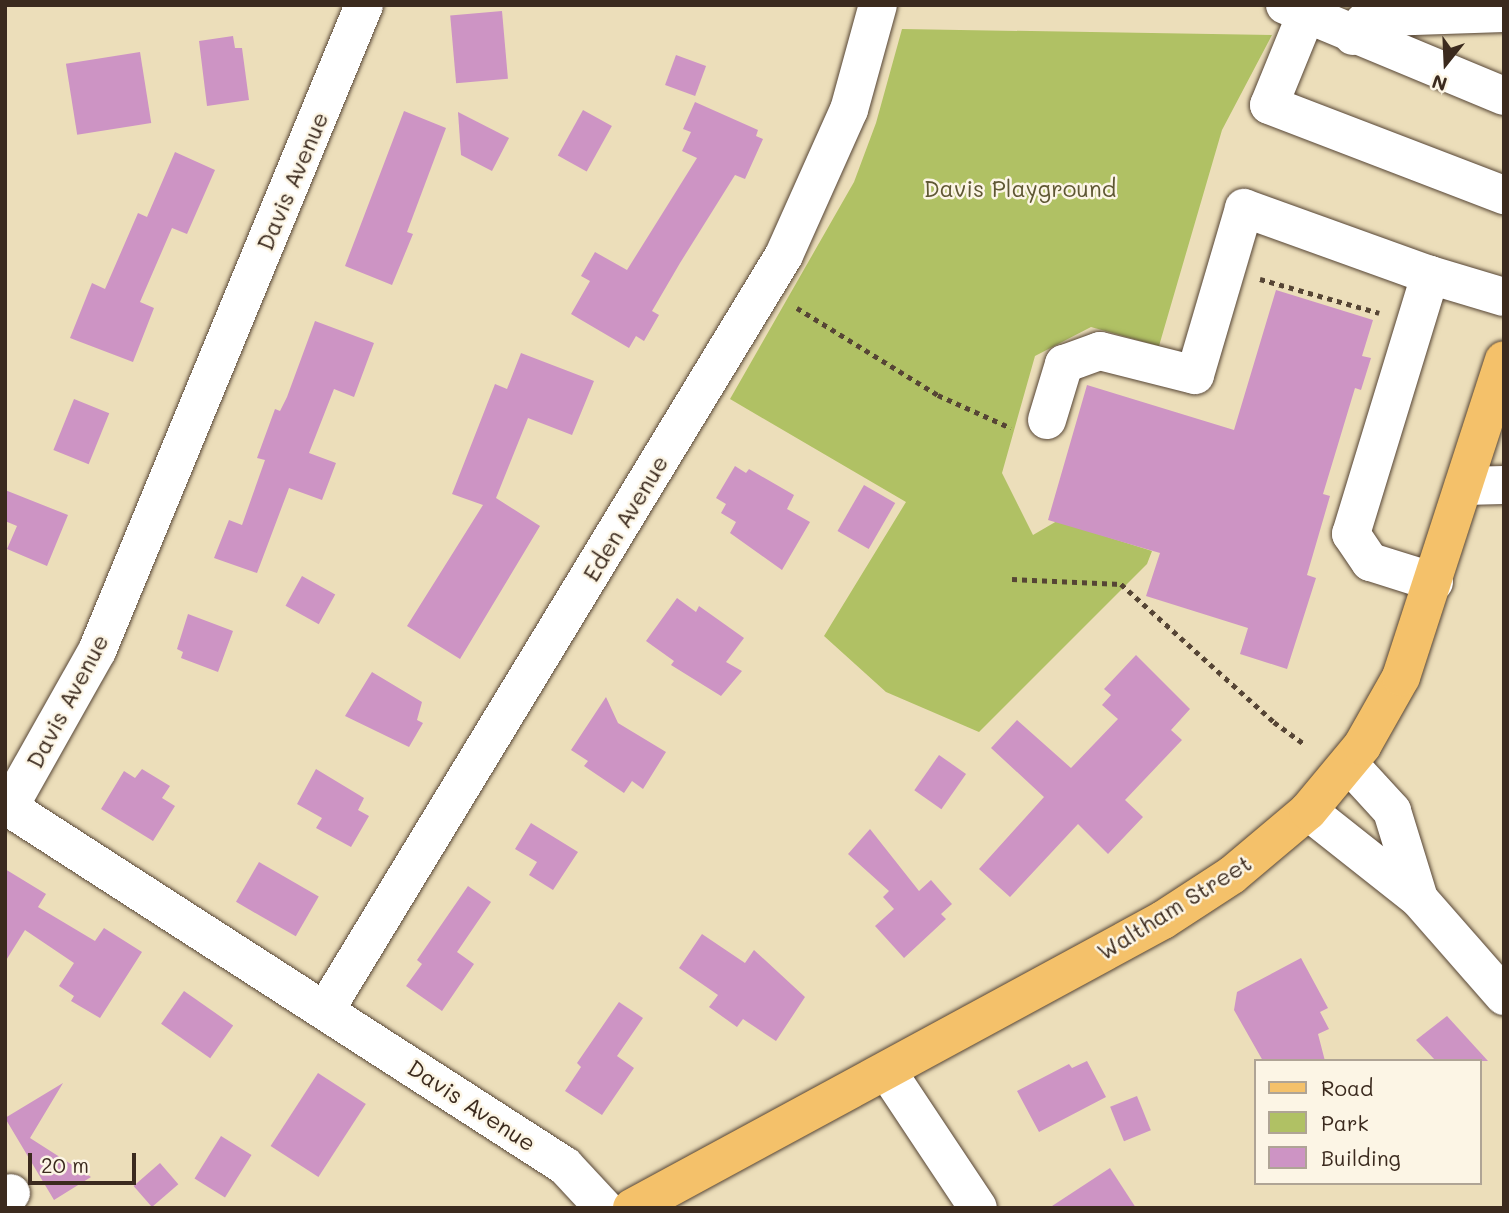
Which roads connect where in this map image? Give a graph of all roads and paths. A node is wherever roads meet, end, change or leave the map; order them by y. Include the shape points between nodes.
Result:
1 (364, 5) edge
2 (878, 5) edge
3 (1295, 11) edge
4 (1504, 13) edge
5 (1353, 36) junction
6 (1504, 96) edge
7 (1504, 195) edge
8 (1430, 275) junction
9 (1504, 297) edge
10 (1504, 360) edge
11 (1047, 420) dead end
12 (1504, 485) edge
13 (1464, 486) junction
14 (1012, 579) dead end
15 (1434, 582) junction
16 (1303, 743) dead end
17 (1349, 764) junction
18 (7, 806) edge
19 (1308, 811) junction
20 (1419, 900) junction
21 (1504, 996) edge
22 (326, 1009) junction
23 (887, 1071) junction
24 (604, 1208) edge
25 (632, 1208) edge
26 (978, 1208) edge

1 - 18 street, Davis Avenue via 97,651
2 - 22 street, Eden Avenue via 849,110 784,255
3 - 5 street
3 - 7 street via 1269,105
4 - 5 street via 1384,17 1364,22
5 - 6 street
8 - 9 street
8 - 11 street via 1244,208 1195,375 1100,351 1064,364
8 - 15 street via 1351,534 1370,562
10 - 13 main road, Waltham Street
12 - 13 street
13 - 15 main road, Waltham Street
14 - 16 path via 1121,584
15 - 17 main road, Waltham Street via 1401,677
17 - 19 main road, Waltham Street
17 - 20 street via 1392,811
18 - 22 street, Davis Avenue
19 - 20 street
19 - 23 main road, Waltham Street via 1253,859 1187,905
20 - 21 street
22 - 24 street, Davis Avenue via 565,1166
23 - 25 main road, Waltham Street
23 - 26 street

